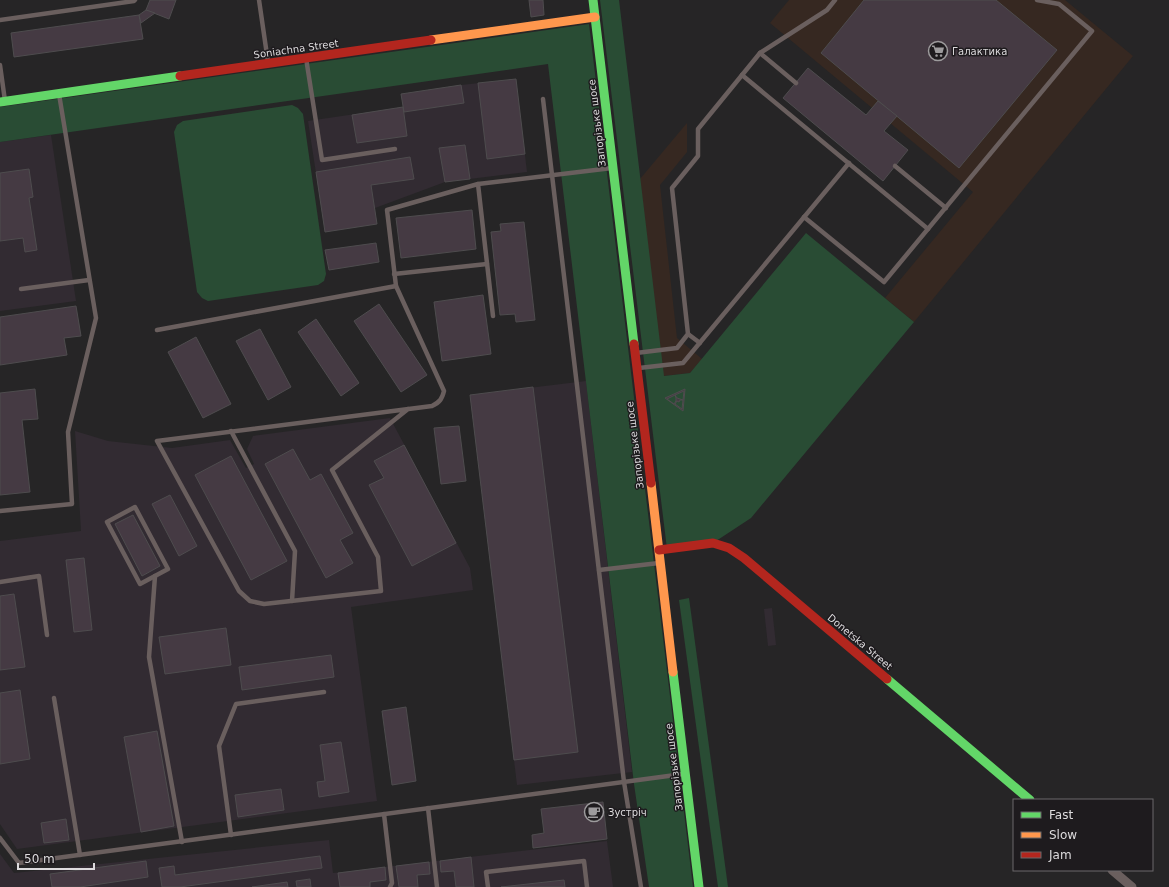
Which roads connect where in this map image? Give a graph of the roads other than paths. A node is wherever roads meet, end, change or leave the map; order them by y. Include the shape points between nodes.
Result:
1 (135, 0) edge
2 (259, 0) edge
3 (593, 0) edge
4 (835, 0) edge
5 (1037, 0) edge
6 (595, 17) junction
7 (0, 20) edge
8 (760, 53) junction
9 (306, 58) junction
10 (268, 64) junction
11 (0, 65) edge
12 (742, 75) junction
13 (796, 83) dead end
14 (59, 94) junction
15 (543, 99) dead end
16 (3, 102) edge
17 (395, 149) dead end
18 (849, 163) junction
19 (895, 166) dead end
20 (613, 168) junction
21 (552, 175) junction
22 (478, 184) junction
23 (946, 208) junction
24 (804, 217) junction
25 (928, 229) junction
26 (487, 264) junction
27 (394, 274) junction
28 (89, 280) junction
29 (396, 286) junction
30 (21, 289) dead end
31 (493, 316) dead end
32 (157, 330) dead end
33 (688, 334) junction
34 (700, 344) junction
35 (635, 353) junction
36 (637, 369) junction
37 (408, 409) junction
38 (231, 431) junction
39 (0, 511) edge
40 (659, 550) junction
41 (660, 563) junction
42 (599, 570) junction
43 (155, 576) junction
44 (0, 582) edge
45 (292, 601) junction
46 (47, 635) dead end
47 (324, 692) dead end
48 (54, 698) dead end
49 (686, 774) junction
50 (624, 782) junction
51 (1029, 799) edge
52 (428, 808) junction
53 (384, 814) junction
54 (231, 835) junction
55 (0, 838) edge
56 (182, 842) junction
57 (80, 855) junction
58 (1113, 871) edge
59 (390, 887) edge
60 (437, 887) edge
61 (488, 887) edge
62 (587, 887) edge
63 (641, 887) edge
64 (699, 887) edge
65 (1132, 887) edge

1 - 7 lane
2 - 10 lane
3 - 6 street, Запорізьке шосе
4 - 8 lane via 827,10
5 - 23 lane via 1059,4 1092,31
6 - 9 street, Soniachna Street
6 - 20 street, Запорізьке шосе
8 - 12 lane
8 - 13 lane
9 - 10 street, Soniachna Street
9 - 17 lane via 322,160
10 - 14 street, Soniachna Street
11 - 16 lane
12 - 18 lane
12 - 33 lane via 698,129 698,156 672,188
14 - 16 street, Soniachna Street
14 - 28 lane
15 - 21 lane
18 - 24 lane
18 - 25 lane
19 - 23 lane
20 - 21 lane
20 - 35 street, Запорізьке шосе
21 - 22 lane
21 - 42 lane
22 - 26 lane
22 - 27 lane via 387,210
23 - 25 lane
24 - 25 lane via 884,282
24 - 34 lane
26 - 27 lane
26 - 31 lane
27 - 29 lane
28 - 30 lane
28 - 39 lane via 96,318 68,432 72,504
29 - 32 lane
29 - 37 lane via 444,391 438,403 432,406
33 - 34 lane
33 - 35 lane via 677,348
34 - 36 lane via 683,363
35 - 36 street, Запорізьке шосе
36 - 40 street, Запорізьке шосе
37 - 38 lane
37 - 45 lane via 332,470 378,557 381,591
38 - 45 lane via 295,551
38 - 45 lane via 157,441 239,591 250,600 264,604
40 - 41 street, Запорізьке шосе
40 - 51 street, Donetska Street via 713,543 729,548 744,558
41 - 42 lane
41 - 49 street, Запорізьке шосе
42 - 50 lane
43 - 43 lane via 140,584 107,522 135,507 168,568
43 - 56 lane via 149,657
44 - 46 lane via 39,576
47 - 54 lane via 236,704 219,746
48 - 57 lane
49 - 50 lane
49 - 64 street, Запорізьке шосе
50 - 52 lane
50 - 63 lane
52 - 53 lane
52 - 60 lane
53 - 54 lane
53 - 59 lane via 392,883
54 - 56 lane
55 - 57 lane via 18,863
56 - 57 lane
58 - 65 street
61 - 62 lane via 486,872 584,861

